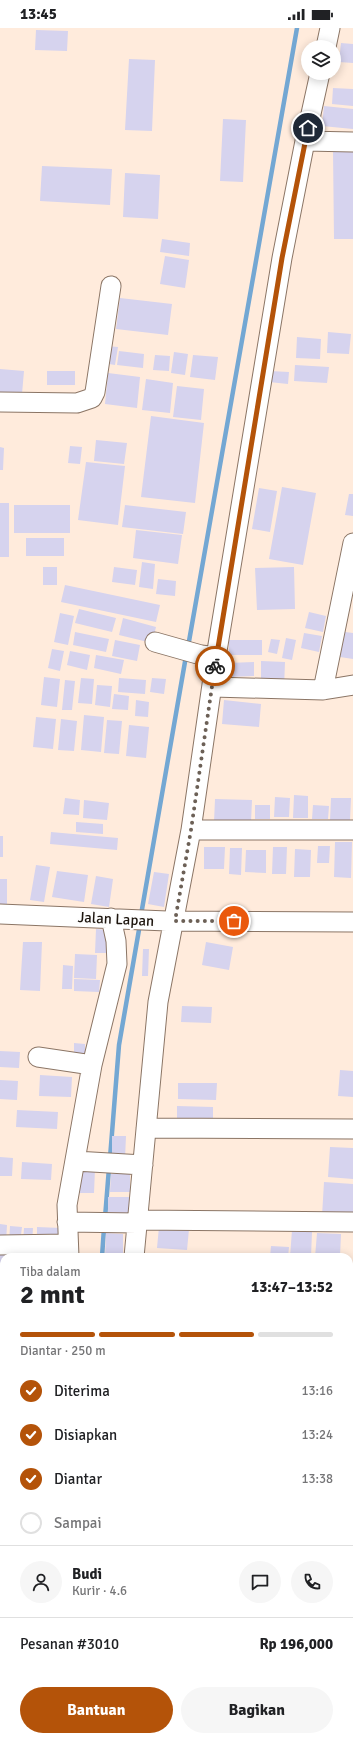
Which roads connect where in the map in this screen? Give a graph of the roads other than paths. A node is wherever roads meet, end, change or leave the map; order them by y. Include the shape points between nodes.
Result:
1 (330, 28) edge
2 (327, 40) edge
3 (318, 80) edge
4 (305, 141) junction
5 (353, 142) edge
6 (111, 286) dead end
7 (0, 402) edge
8 (353, 543) edge
9 (163, 645) dead end
10 (208, 656) junction
11 (353, 685) edge
12 (213, 686) junction
13 (324, 690) junction
14 (191, 830) junction
15 (353, 830) edge
16 (0, 914) edge
17 (118, 918) junction
18 (171, 921) junction
19 (353, 922) edge
20 (38, 1057) dead end
21 (92, 1066) junction
22 (146, 1128) junction
23 (353, 1129) edge
24 (79, 1161) junction
25 (143, 1164) junction
26 (137, 1221) junction
27 (72, 1222) junction
28 (353, 1222) edge
29 (0, 1245) edge
30 (68, 1250) edge
31 (134, 1253) edge

1 - 2 street
3 - 4 street
4 - 5 street
4 - 10 street
6 - 7 street via 92,398 77,403
8 - 13 street
9 - 10 street
10 - 12 street
11 - 13 street
12 - 13 street
12 - 14 street
14 - 15 street
14 - 18 street
16 - 17 street, Jalan Lapan
17 - 18 street, Jalan Lapan
17 - 21 street via 117,964
18 - 19 street, Jalan Lapan
18 - 22 street via 158,1002
20 - 21 street
21 - 24 street
22 - 23 street
22 - 25 street
24 - 25 street
24 - 27 street via 67,1205
25 - 26 street
26 - 27 street
26 - 28 street
26 - 31 street
27 - 30 street
29 - 30 street

